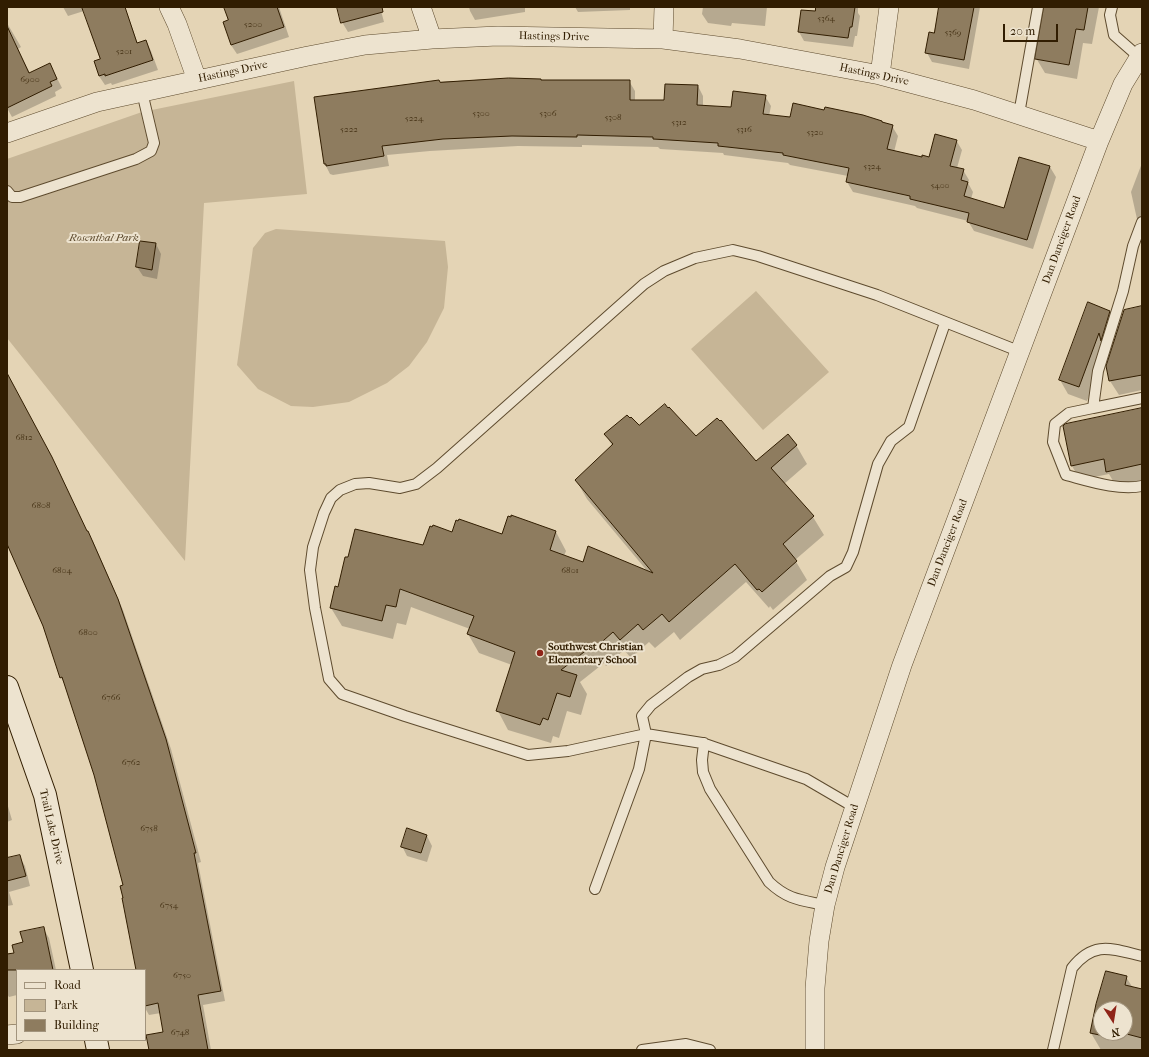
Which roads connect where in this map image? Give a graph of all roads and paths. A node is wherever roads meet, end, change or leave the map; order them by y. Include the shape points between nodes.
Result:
1 (169, 7) edge
2 (421, 7) edge
3 (664, 7) edge
4 (889, 7) edge
5 (1038, 7) edge
6 (1112, 7) edge
7 (432, 39) junction
8 (663, 39) junction
9 (1140, 55) edge
10 (880, 75) junction
11 (197, 80) junction
12 (142, 92) junction
13 (1019, 114) junction
14 (7, 133) edge
15 (1099, 141) junction
16 (7, 191) edge
17 (1142, 222) edge
18 (945, 323) junction
19 (1021, 352) junction
20 (1142, 398) edge
21 (1093, 408) junction
22 (1142, 486) edge
23 (7, 687) edge
24 (646, 734) junction
25 (704, 743) junction
26 (854, 807) junction
27 (595, 889) dead end
28 (825, 905) junction
29 (1142, 956) edge
30 (82, 969) edge
31 (642, 1050) edge
32 (710, 1050) edge
33 (815, 1050) edge
34 (1053, 1050) edge

1 - 11 street
2 - 7 street
3 - 8 street
4 - 10 street
5 - 13 lane
6 - 9 lane via 1110,15 1114,35
7 - 8 street, Hastings Drive via 498,36
7 - 11 street, Hastings Drive via 365,45
8 - 10 street, Hastings Drive via 740,49
9 - 15 street, Dan Danciger Road via 1123,84
10 - 13 street, Hastings Drive
11 - 12 street, Hastings Drive
12 - 14 street, Hastings Drive via 97,102
12 - 16 lane via 154,143 151,151 136,159 20,197 12,197
13 - 15 street, Hastings Drive
15 - 19 street, Dan Danciger Road
17 - 21 lane via 1098,371
18 - 19 lane
18 - 24 lane via 909,427 891,441 878,464 854,552 846,567 830,576 735,657 688,676 651,705 642,716
18 - 24 lane via 877,295 758,256 733,250 695,258 664,271 644,284 416,484 400,488 369,483 355,484 340,490 331,498 314,547 310,570 329,680 342,694 528,755 568,752
19 - 26 street, Dan Danciger Road via 902,665
20 - 21 lane
21 - 22 lane via 1069,414 1055,424 1053,442 1066,475 1132,489
23 - 30 street, Trail Lake Drive via 45,794
24 - 25 lane
24 - 27 lane via 638,770
25 - 26 lane via 806,779
25 - 28 lane via 703,772 710,789 769,882 786,895
26 - 28 street, Dan Danciger Road
28 - 33 street, Dan Danciger Road via 815,988
29 - 34 lane via 1108,948 1088,953 1079,960 1072,968
31 - 32 lane via 686,1044

